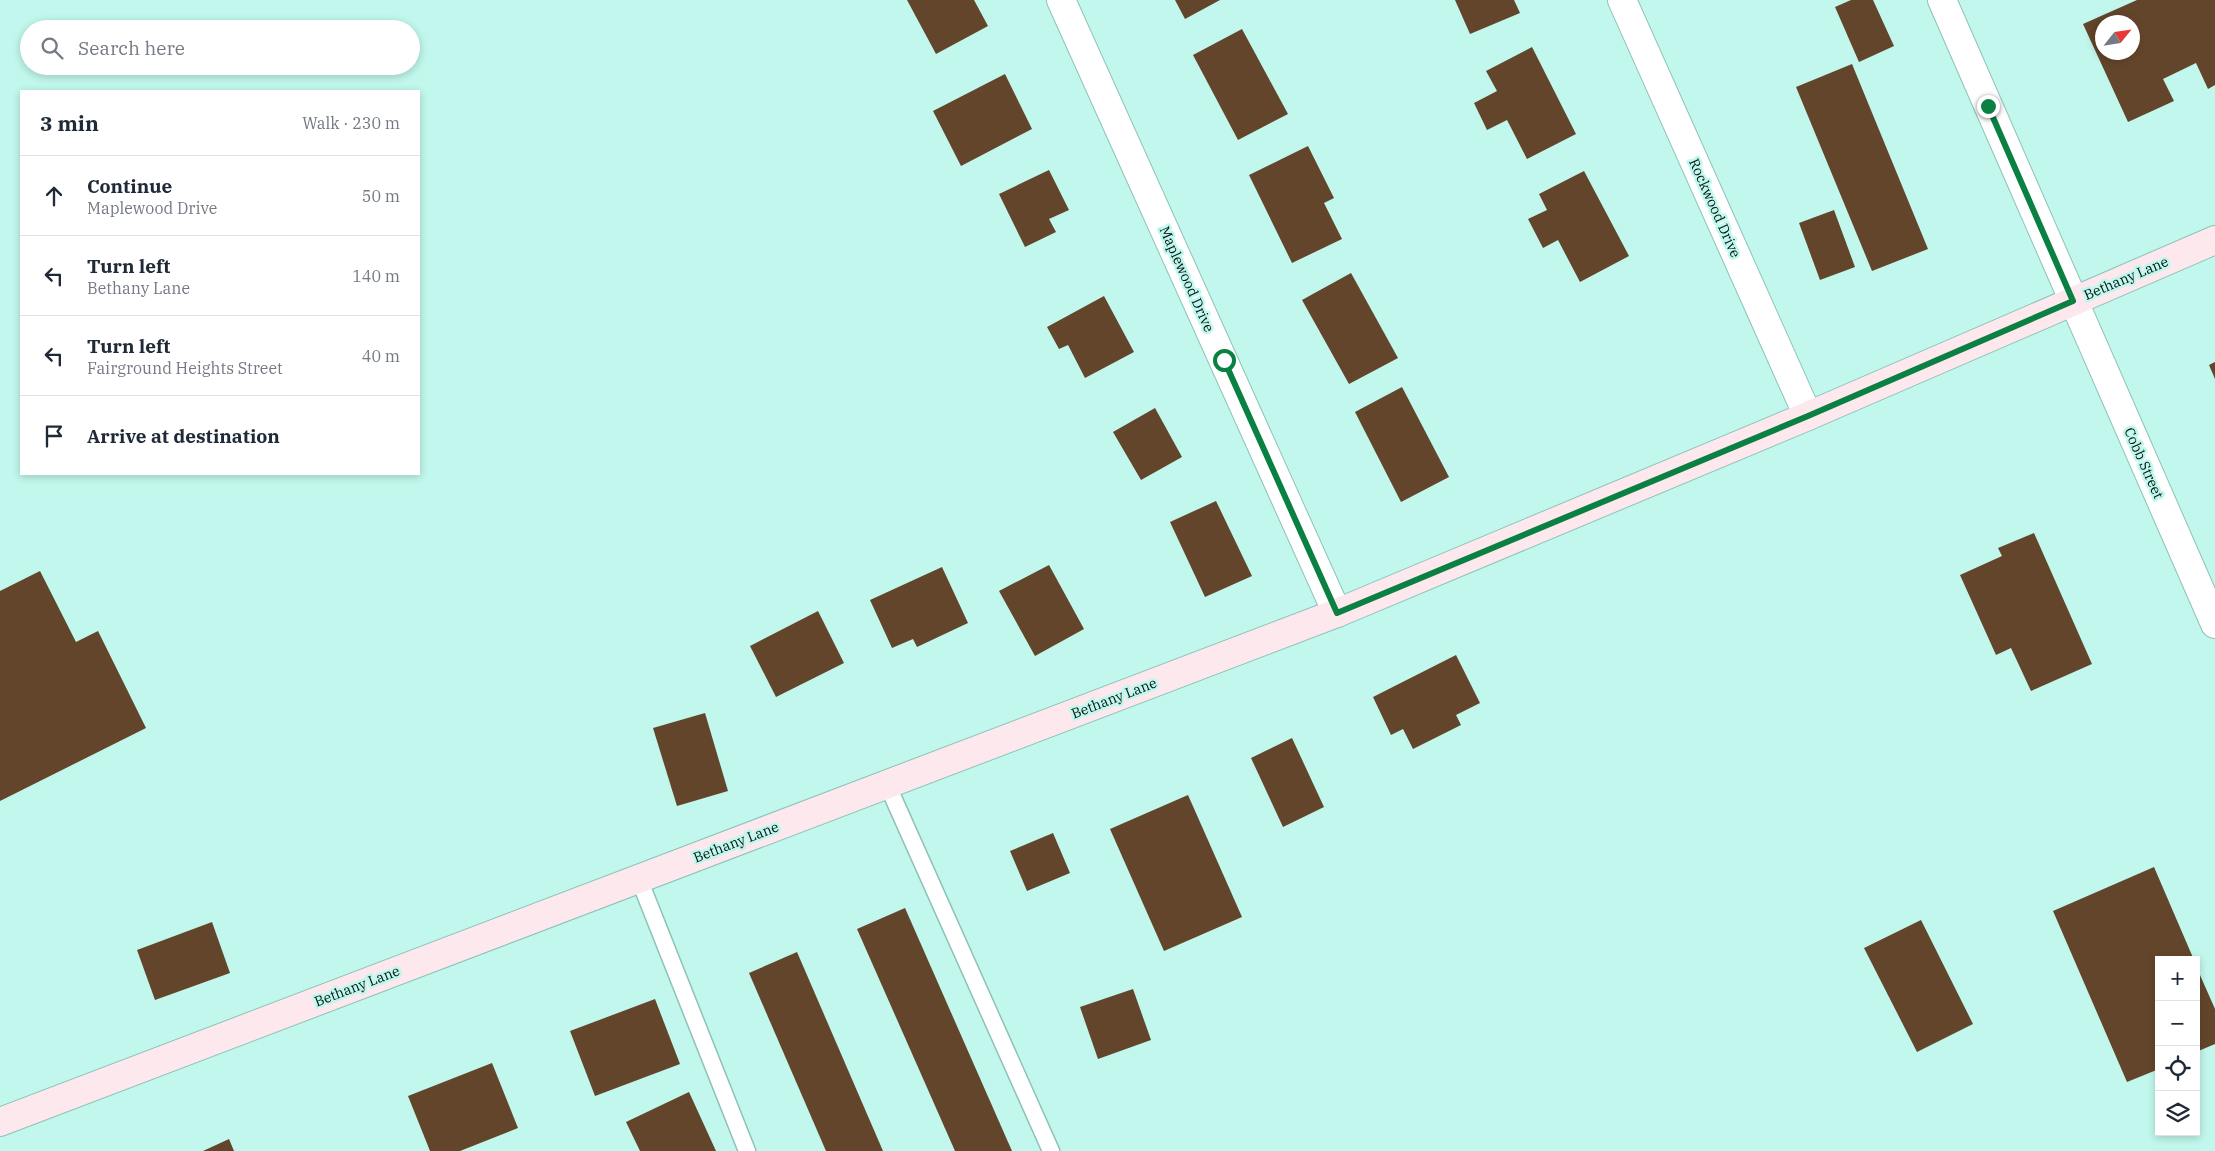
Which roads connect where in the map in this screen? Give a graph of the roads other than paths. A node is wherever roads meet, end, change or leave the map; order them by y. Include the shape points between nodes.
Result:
1 (1061, 0) edge
2 (1622, 0) edge
3 (1942, 0) edge
4 (2215, 240) edge
5 (2073, 301) junction
6 (1808, 416) junction
7 (1337, 613) junction
8 (2215, 624) edge
9 (887, 784) junction
10 (639, 879) junction
11 (0, 1122) edge
12 (748, 1151) edge
13 (1051, 1151) edge

1 - 7 street, Maplewood Drive
2 - 6 street, Rockwood Drive
3 - 5 street, Cobb Street
4 - 5 street, Bethany Lane
5 - 6 street, Bethany Lane
5 - 8 street, Cobb Street
6 - 7 street, Bethany Lane
7 - 9 street, Bethany Lane
9 - 10 street, Bethany Lane
9 - 13 lane
10 - 11 street, Bethany Lane
10 - 12 lane

